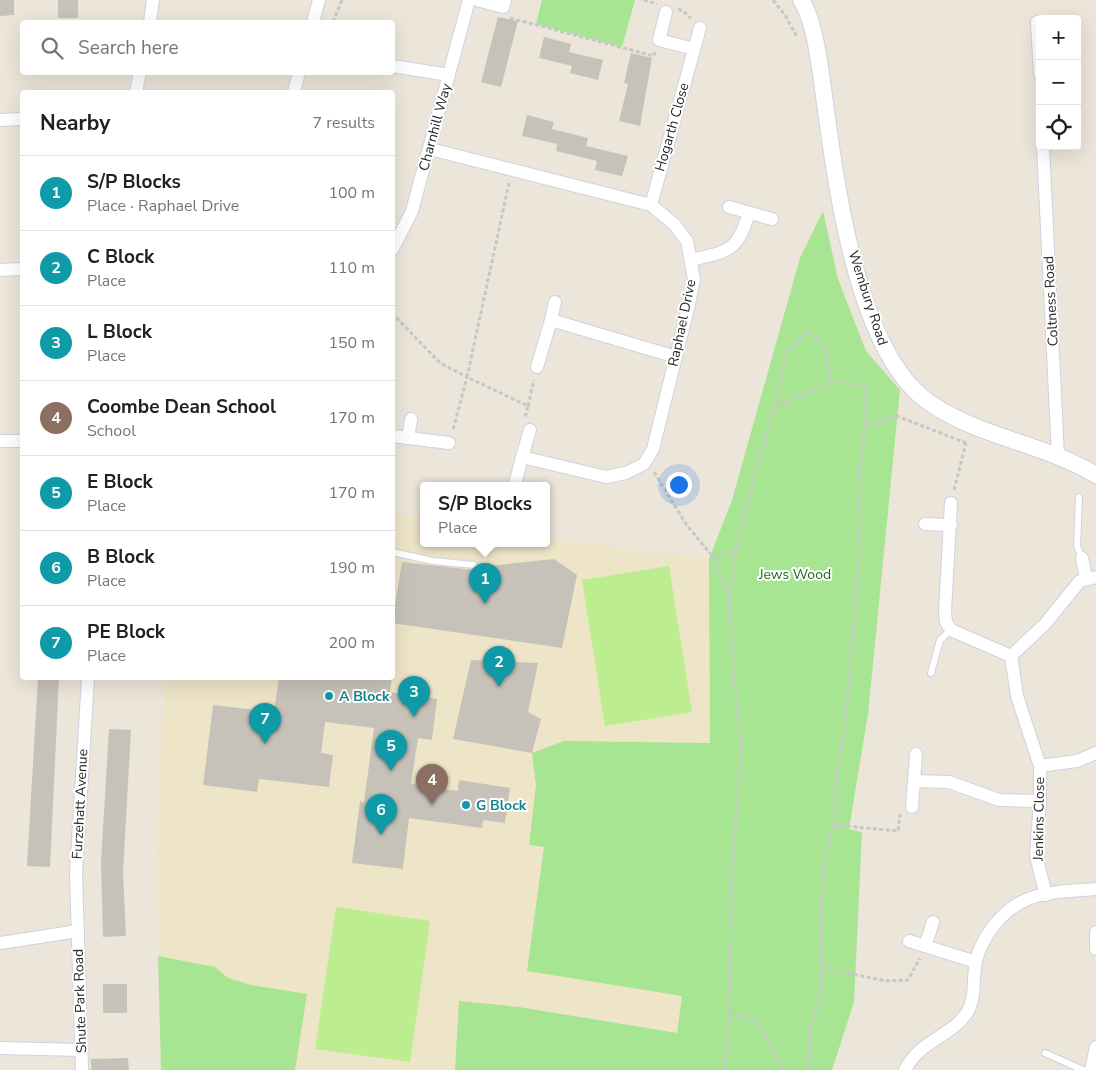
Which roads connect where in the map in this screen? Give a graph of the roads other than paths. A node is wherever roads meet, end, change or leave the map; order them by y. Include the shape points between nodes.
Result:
1 (153, 0) edge
2 (319, 0) edge
3 (469, 0) edge
4 (477, 0) edge
5 (801, 0) edge
6 (504, 4) edge
7 (666, 12) dead end
8 (150, 20) edge
9 (314, 20) edge
10 (700, 28) dead end
11 (694, 50) junction
12 (395, 67) edge
13 (139, 75) edge
14 (298, 75) edge
15 (448, 76) junction
16 (136, 90) edge
17 (294, 90) edge
18 (20, 119) edge
19 (0, 120) edge
20 (430, 149) junction
21 (1043, 150) edge
22 (651, 205) junction
23 (729, 207) dead end
24 (749, 213) junction
25 (772, 219) dead end
26 (395, 244) edge
27 (691, 260) junction
28 (0, 270) edge
29 (20, 270) edge
30 (555, 302) dead end
31 (551, 320) junction
32 (676, 357) junction
33 (537, 367) road end
34 (411, 419) dead end
35 (530, 430) road end
36 (395, 436) edge
37 (408, 438) junction
38 (20, 441) edge
39 (0, 442) edge
40 (449, 443) road end
41 (1058, 456) junction
42 (522, 457) junction
43 (1096, 475) edge
44 (516, 482) edge
45 (1079, 498) dead end
46 (951, 503) road end
47 (925, 524) dead end
48 (951, 525) junction
49 (395, 553) edge
50 (1082, 558) joint
51 (474, 565) dead end
52 (1091, 578) edge
53 (951, 630) junction
54 (1012, 656) junction
55 (931, 673) dead end
56 (88, 680) edge
57 (1096, 753) edge
58 (916, 754) dead end
59 (1040, 766) junction
60 (915, 781) junction
61 (1040, 801) junction
62 (912, 806) road end
63 (1096, 889) edge
64 (1046, 895) junction
65 (933, 922) dead end
66 (78, 931) junction
67 (1096, 932) edge
68 (909, 941) dead end
69 (0, 943) edge
70 (926, 946) junction
71 (1096, 950) edge
72 (976, 962) junction
73 (1096, 1047) edge
74 (0, 1048) edge
75 (81, 1050) junction
76 (1045, 1054) dead end
77 (82, 1070) edge
78 (905, 1070) edge
79 (1083, 1070) edge
80 (1091, 1070) edge

1 - 8 street
2 - 9 street
3 - 15 street, Charnhill Way
4 - 6 street
5 - 41 street, Wembury Road via 818,56 839,197 854,260 883,348 909,385 925,400 951,416
7 - 11 street via 658,40
10 - 11 street, Hogarth Close
11 - 22 street, Hogarth Close
12 - 15 street
13 - 16 street
14 - 17 street
15 - 20 street, Charnhill Way
18 - 19 street
20 - 22 street, Raphael Drive
20 - 26 street, Charnhill Way via 412,211
21 - 41 street, Coltness Road
22 - 27 street, Raphael Drive via 674,224 687,241
23 - 24 street
24 - 25 street
24 - 27 street via 743,234 732,249
27 - 32 street, Raphael Drive via 694,279
28 - 29 street
30 - 31 street
31 - 32 street
31 - 33 street
32 - 42 street, Raphael Drive via 653,449 644,464 626,473 606,477
34 - 37 street
35 - 42 street
36 - 37 street
37 - 40 street
38 - 39 street
41 - 43 street, Wembury Road
42 - 44 street
45 - 50 lane via 1077,546
46 - 48 street
47 - 48 street
48 - 53 street via 945,611
49 - 51 lane
50 - 52 street
52 - 54 street via 1071,589 1039,630
53 - 54 street
53 - 55 lane via 940,640
54 - 59 street, Jenkins Close via 1017,696
56 - 66 street, Furzehatt Avenue via 76,873
57 - 59 street
58 - 60 street
59 - 61 street, Jenkins Close
60 - 61 street via 949,782 999,800
60 - 62 street
61 - 64 street, Jenkins Close via 1036,856
63 - 64 street
64 - 72 street via 1028,899 1009,910 994,925
65 - 70 street
66 - 69 street
66 - 75 street, Shute Park Road
67 - 71 street
68 - 70 street
70 - 72 street
72 - 78 street via 973,996 967,1013 916,1054
73 - 80 street
74 - 75 street
75 - 77 street, Shute Park Road
76 - 79 lane

